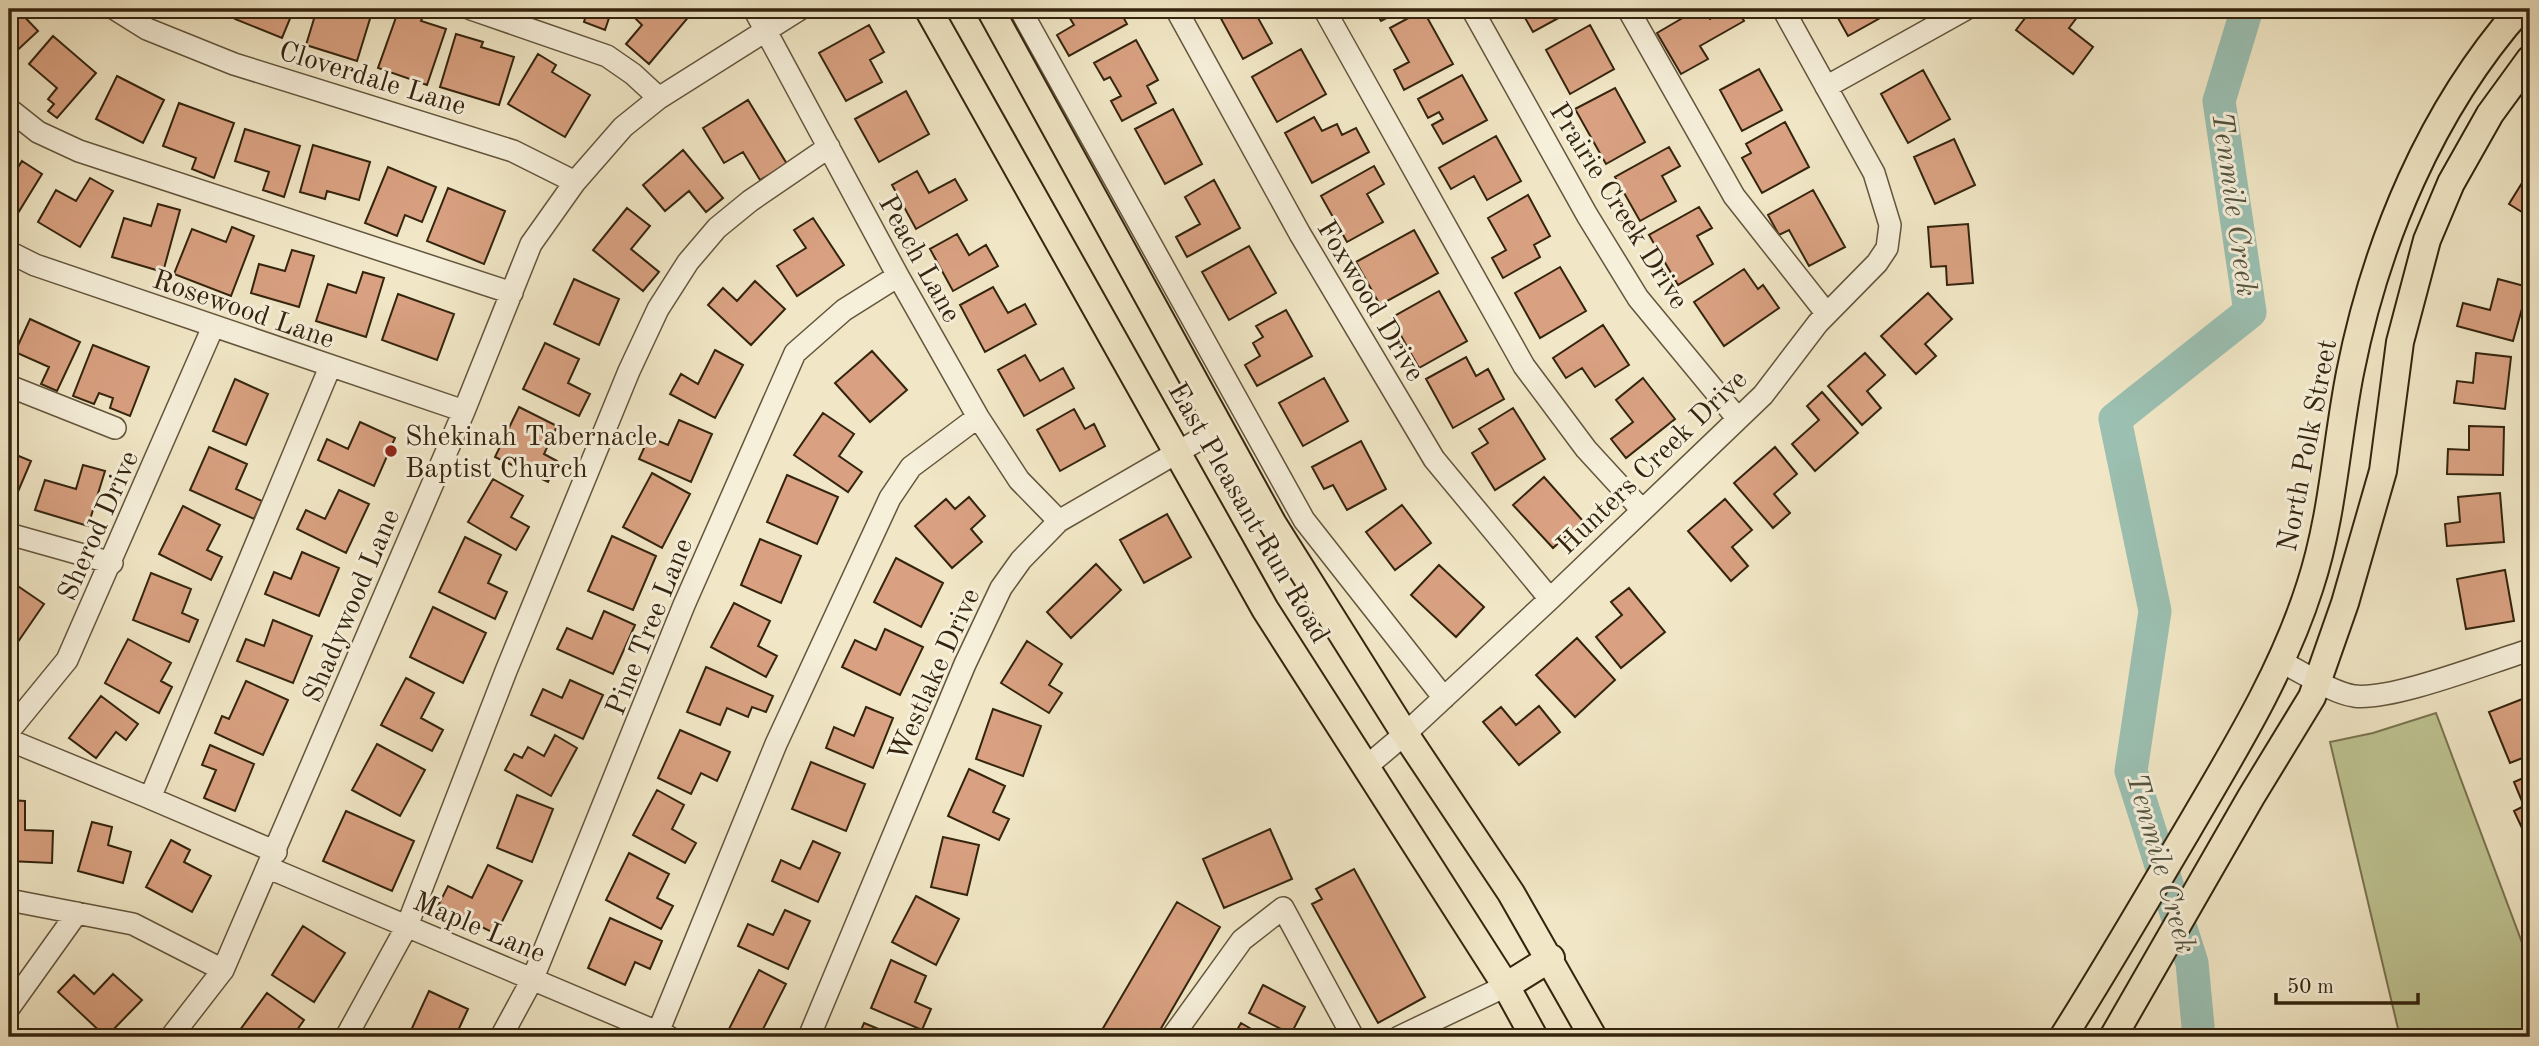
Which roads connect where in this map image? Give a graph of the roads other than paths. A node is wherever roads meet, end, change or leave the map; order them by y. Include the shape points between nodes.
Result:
1 (115, 9) edge
2 (471, 9) edge
3 (754, 9) edge
4 (800, 9) edge
5 (928, 9) edge
6 (990, 9) edge
7 (1020, 9) edge
8 (1176, 9) edge
9 (1324, 9) edge
10 (1472, 9) edge
11 (1628, 9) edge
12 (1783, 9) edge
13 (1966, 9) edge
14 (2520, 9) edge
15 (766, 31) junction
16 (2530, 59) edge
17 (1826, 87) junction
18 (659, 98) junction
19 (9, 109) edge
20 (829, 147) junction
21 (575, 182) junction
22 (9, 252) edge
23 (898, 276) junction
24 (512, 293) junction
25 (1826, 314) junction
26 (213, 327) junction
27 (330, 367) junction
28 (9, 386) edge
29 (464, 411) junction
30 (978, 417) junction
31 (1738, 419) junction
32 (1221, 427) junction
33 (115, 428) dead end
34 (1177, 451) junction
35 (1642, 510) junction
36 (1059, 521) junction
37 (9, 534) edge
38 (112, 564) junction
39 (1550, 599) junction
40 (2530, 650) edge
41 (2281, 662) junction
42 (2318, 680) junction
43 (1444, 698) junction
44 (9, 731) edge
45 (1405, 734) junction
46 (9, 740) edge
47 (1367, 766) junction
48 (150, 798) junction
49 (273, 860) junction
50 (9, 900) edge
51 (77, 913) junction
52 (407, 926) junction
53 (1551, 958) junction
54 (223, 970) junction
55 (533, 978) junction
56 (1506, 986) junction
57 (9, 1008) edge
58 (2115, 1035) edge
59 (661, 1036) edge
60 (172, 1037) edge
61 (346, 1037) edge
62 (501, 1037) edge
63 (809, 1037) edge
64 (1172, 1037) edge
65 (1353, 1037) edge
66 (1399, 1037) edge
67 (1534, 1037) edge
68 (1593, 1037) edge
69 (2063, 1037) edge

1 - 21 street, Cloverdale Lane via 147,29 234,64 513,151
2 - 18 street via 607,56
3 - 15 street, Peach Lane
4 - 15 street, Shadywood Lane
5 - 34 main road, East Pleasant Run Road
6 - 32 main road, East Pleasant Run Road
7 - 43 street via 1304,520
8 - 39 street, Foxwood Drive via 1300,234 1434,459
9 - 35 street via 1524,366 1586,449
10 - 31 street, Prairie Creek Drive via 1638,298
11 - 25 street via 1734,196
12 - 17 street, Hunters Creek Drive
13 - 17 street
14 - 41 main road, North Polk Street via 2453,99 2405,195 2369,287 2349,376 2330,514 2310,587
15 - 18 street, Shadywood Lane
15 - 20 street, Peach Lane
16 - 42 main road via 2477,137 2427,240 2400,342 2383,471 2346,603
17 - 25 street, Hunters Creek Drive via 1874,173 1890,225 1887,248 1878,263
18 - 21 street, Shadywood Lane via 623,127
19 - 24 street via 38,132 79,151
20 - 23 street, Peach Lane
20 - 52 street via 717,228 658,309 506,671
21 - 24 street, Shadywood Lane via 531,244
22 - 26 street, Rosewood Lane
23 - 30 street, Peach Lane
23 - 55 street, Pine Tree Lane via 844,310 795,353 684,606
24 - 29 street, Shadywood Lane
25 - 31 street, Hunters Creek Drive via 1763,395
26 - 27 street, Rosewood Lane
26 - 38 street, Sherod Drive
27 - 29 street, Rosewood Lane
27 - 48 street
28 - 33 street
29 - 49 street, Shadywood Lane
30 - 36 street, Peach Lane via 1019,480
30 - 59 street via 911,467 890,498 776,744
31 - 35 street, Hunters Creek Drive
32 - 34 street, Westlake Drive
32 - 45 main road, East Pleasant Run Road via 1273,524
34 - 36 street, Westlake Drive
34 - 47 main road, East Pleasant Run Road via 1265,609
35 - 39 street, Hunters Creek Drive
36 - 63 street, Westlake Drive via 1021,560 986,621
37 - 38 street
38 - 44 street, Sherod Drive via 67,660
39 - 43 street, Hunters Creek Drive
40 - 42 street via 2405,690 2355,696
41 - 42 street
41 - 69 main road, North Polk Street via 2248,726
42 - 58 main road
43 - 45 street, Hunters Creek Drive
45 - 47 street, Hunters Creek Drive
45 - 53 main road, East Pleasant Run Road
46 - 48 street, Maple Lane
47 - 56 main road, East Pleasant Run Road
48 - 49 street, Maple Lane
49 - 52 street, Maple Lane
49 - 54 street, Shadywood Lane
50 - 51 street
51 - 54 street via 133,925
51 - 57 street
52 - 55 street, Maple Lane
52 - 61 street
53 - 56 main road
53 - 68 main road, East Pleasant Run Road
54 - 60 street, Shadywood Lane
55 - 59 street, Maple Lane
55 - 62 street, Pine Tree Lane
56 - 66 street
56 - 67 main road, East Pleasant Run Road
64 - 65 street via 1242,940 1283,908

